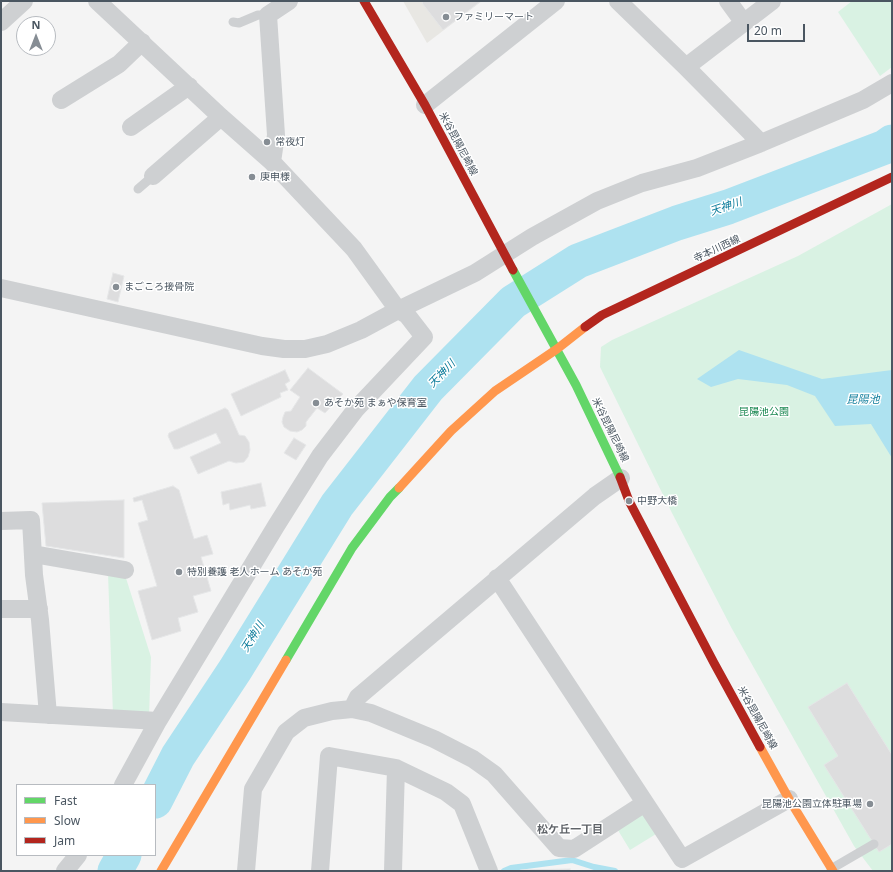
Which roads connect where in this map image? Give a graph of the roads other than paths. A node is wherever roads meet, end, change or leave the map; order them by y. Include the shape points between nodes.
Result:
1 (24, 1) edge
2 (97, 1) edge
3 (289, 1) edge
4 (364, 1) edge
5 (556, 1) edge
6 (618, 1) edge
7 (728, 1) edge
8 (772, 1) edge
9 (268, 14) junction
10 (1, 22) edge
11 (233, 22) dead end
12 (744, 23) junction
13 (142, 42) junction
14 (686, 68) junction
15 (892, 83) edge
16 (189, 86) junction
17 (60, 100) dead end
18 (425, 105) junction
19 (222, 117) junction
20 (131, 127) dead end
21 (760, 143) junction
22 (272, 162) junction
23 (153, 176) joint
24 (892, 177) edge
25 (138, 189) dead end
26 (508, 261) junction
27 (1, 288) edge
28 (398, 310) junction
29 (557, 349) junction
30 (621, 478) junction
31 (1, 521) edge
32 (33, 554) junction
33 (125, 570) dead end
34 (497, 578) junction
35 (1, 609) edge
36 (39, 609) junction
37 (352, 709) junction
38 (1, 712) edge
39 (48, 715) junction
40 (158, 721) junction
41 (396, 768) junction
42 (124, 784) edge
43 (789, 799) junction
44 (645, 803) junction
45 (874, 844) dead end
46 (77, 856) edge
47 (832, 870) edge
48 (65, 871) edge
49 (161, 871) edge
50 (246, 871) edge
51 (320, 871) edge
52 (392, 871) edge
53 (489, 871) edge

1 - 10 street
2 - 13 street
3 - 9 street
4 - 18 main road, 米谷昆陽尼崎線
5 - 18 street
6 - 14 street
7 - 12 street
8 - 12 street
9 - 11 lane via 258,14 238,23
9 - 22 street via 276,135
12 - 14 street
13 - 16 street
13 - 17 street via 119,64
14 - 21 street
15 - 21 street via 863,100
16 - 19 street
16 - 20 street
18 - 26 main road, 米谷昆陽尼崎線
19 - 22 street
19 - 23 street
21 - 26 street via 697,168 642,183 597,201
22 - 28 street via 354,249
23 - 25 lane
24 - 29 main road, 寺本川西線 via 602,315
26 - 28 street via 475,273
26 - 29 main road, 米谷昆陽尼崎線
27 - 28 street via 262,346 284,348 327,344 361,330
28 - 40 street via 407,315 424,337 356,409 320,456
29 - 30 main road, 米谷昆陽尼崎線
29 - 49 main road, 寺本川西線 via 495,391 470,413 412,472 370,522 352,548
30 - 34 street via 595,496
30 - 43 main road, 米谷昆陽尼崎線 via 629,501
31 - 32 street via 32,520
32 - 33 street
32 - 36 street
34 - 37 street via 358,697
34 - 44 street
35 - 36 street
36 - 39 street
37 - 44 street via 372,713 402,725 473,759 494,774 558,848 574,849
37 - 50 street via 304,718 286,732 253,789
38 - 39 street
39 - 40 street
40 - 42 street
41 - 51 street via 329,756
41 - 52 street
41 - 53 street via 446,792 462,804
43 - 44 street via 682,860
43 - 47 main road, 米谷昆陽尼崎線
45 - 47 lane
46 - 48 street

